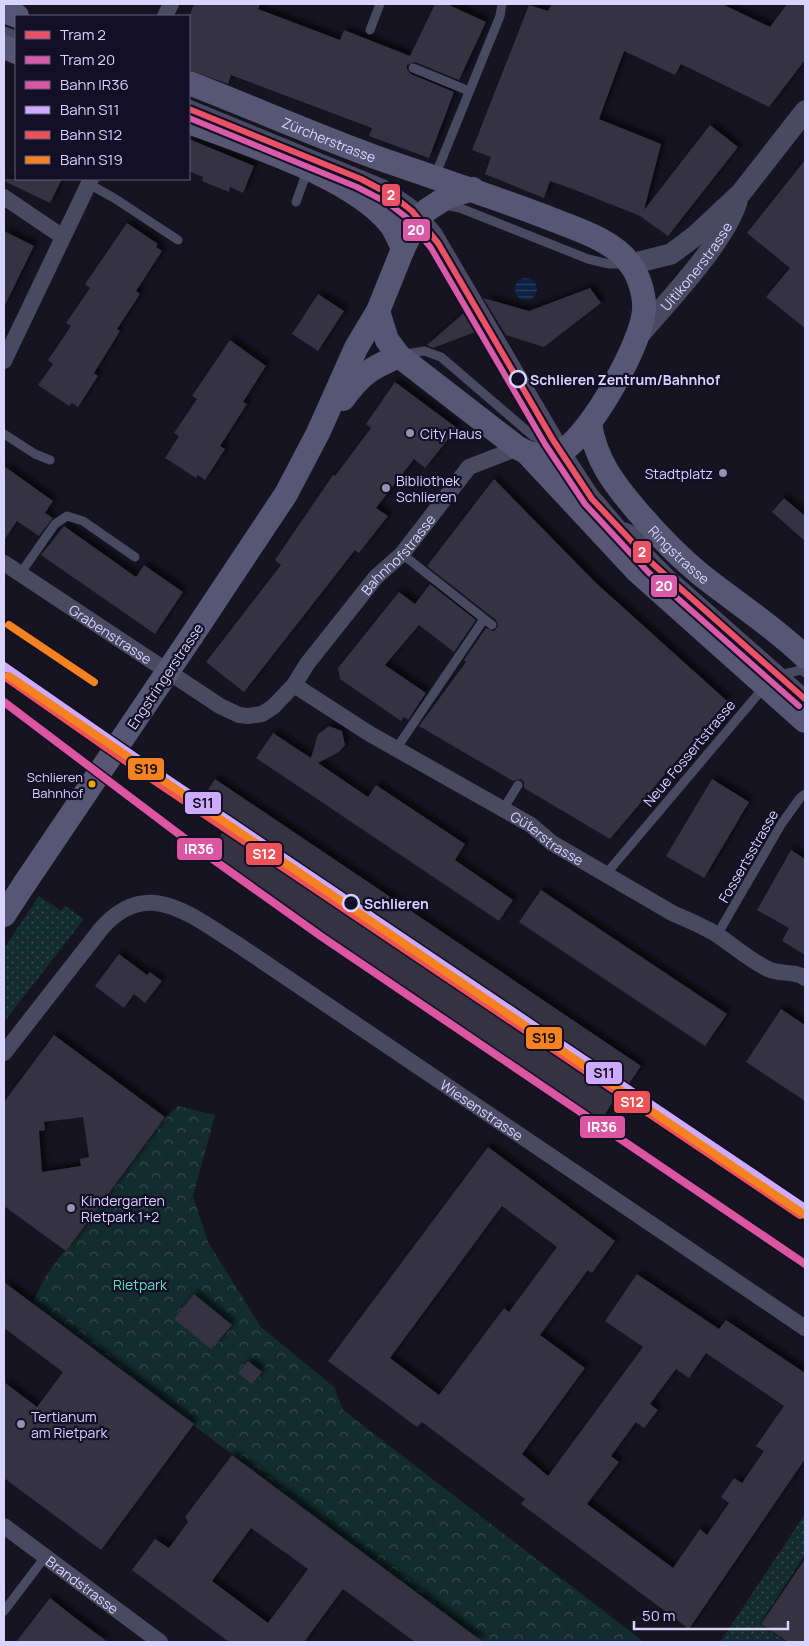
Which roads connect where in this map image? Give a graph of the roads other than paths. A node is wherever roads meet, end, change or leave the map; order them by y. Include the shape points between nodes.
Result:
1 (380, 4) edge
2 (502, 4) edge
3 (4, 12) edge
4 (15, 21) edge
5 (370, 30) dead end
6 (412, 68) dead end
7 (190, 83) edge
8 (469, 91) junction
9 (190, 104) edge
10 (805, 112) edge
11 (190, 122) edge
12 (308, 169) junction
13 (435, 176) junction
14 (90, 182) edge
15 (473, 189) junction
16 (741, 193) junction
17 (4, 197) edge
18 (296, 202) dead end
19 (429, 209) junction
20 (63, 237) junction
21 (178, 240) dead end
22 (403, 248) junction
23 (631, 264) junction
24 (378, 311) junction
25 (640, 334) junction
26 (399, 356) junction
27 (4, 361) edge
28 (590, 424) junction
29 (318, 433) junction
30 (4, 434) edge
31 (565, 449) junction
32 (523, 451) junction
33 (50, 460) dead end
34 (621, 525) junction
35 (675, 551) junction
36 (402, 554) junction
37 (135, 558) dead end
38 (4, 563) edge
39 (20, 574) junction
40 (805, 657) edge
41 (805, 673) edge
42 (775, 680) junction
43 (294, 685) junction
44 (805, 693) edge
45 (805, 721) edge
46 (396, 749) junction
47 (518, 785) dead end
48 (805, 794) edge
49 (504, 808) junction
50 (606, 874) junction
51 (4, 914) edge
52 (717, 935) junction
53 (805, 978) edge
54 (4, 1052) edge
55 (805, 1328) edge
56 (4, 1526) edge
57 (45, 1557) junction
58 (4, 1611) edge
59 (160, 1642) edge

1 - 5 lane
2 - 8 lane
3 - 4 lane
6 - 8 lane
7 - 13 main road, Zürcherstrasse via 374,156
8 - 13 lane
9 - 19 lane via 366,175
10 - 16 street, Uitikonerstrasse
11 - 12 main road
12 - 18 lane
12 - 22 main road via 370,205 389,223
13 - 15 main road, Zürcherstrasse
14 - 20 street
14 - 21 lane
15 - 19 main road via 454,194
15 - 23 main road, Zürcherstrasse via 582,231 616,249
16 - 23 street, Uitikonerstrasse via 671,254
16 - 25 street, Uitikonerstrasse via 731,220
17 - 20 street
19 - 22 main road
19 - 23 lane via 460,208 588,259 609,264
19 - 31 lane via 440,235
20 - 27 street
22 - 24 main road
23 - 25 main road via 642,289 644,310
24 - 26 main road via 388,340
24 - 29 main road, Engstringerstrasse via 356,348
25 - 28 main road
26 - 29 main road, Engstringerstrasse via 371,368 360,377
26 - 31 lane via 424,351 441,357 533,436
26 - 32 main road
28 - 31 main road
28 - 35 main road, Ringstrasse via 594,447 621,492
29 - 51 main road, Engstringerstrasse, bridge via 286,494
30 - 33 lane
31 - 32 main road via 552,454
31 - 34 lane via 593,492
32 - 36 street, Bahnhofstrasse via 469,467
32 - 42 main road via 637,571
34 - 35 lane
34 - 42 lane
35 - 40 main road, Ringstrasse via 698,573 787,639
36 - 43 street, Bahnhofstrasse via 376,577
36 - 46 lane via 488,622
37 - 39 lane via 83,521 66,516 55,524
38 - 39 street, Grabenstrasse
39 - 43 street, Grabenstrasse via 230,711 248,716 262,714
41 - 42 lane via 801,670
42 - 44 lane
42 - 45 main road
42 - 50 lane, Neue Fossertstrasse
43 - 46 street, Güterstrasse
46 - 49 street, Güterstrasse via 460,787
47 - 49 lane
48 - 52 lane, Fossertsstrasse via 787,816
49 - 50 street, Güterstrasse via 531,824 552,843
50 - 52 street, Güterstrasse
52 - 53 street, Güterstrasse via 770,970 797,973
54 - 55 street, Wiesenstrasse via 119,911 130,905 154,902 182,910
56 - 57 street, Brandstrasse
57 - 58 lane
57 - 59 street, Brandstrasse

